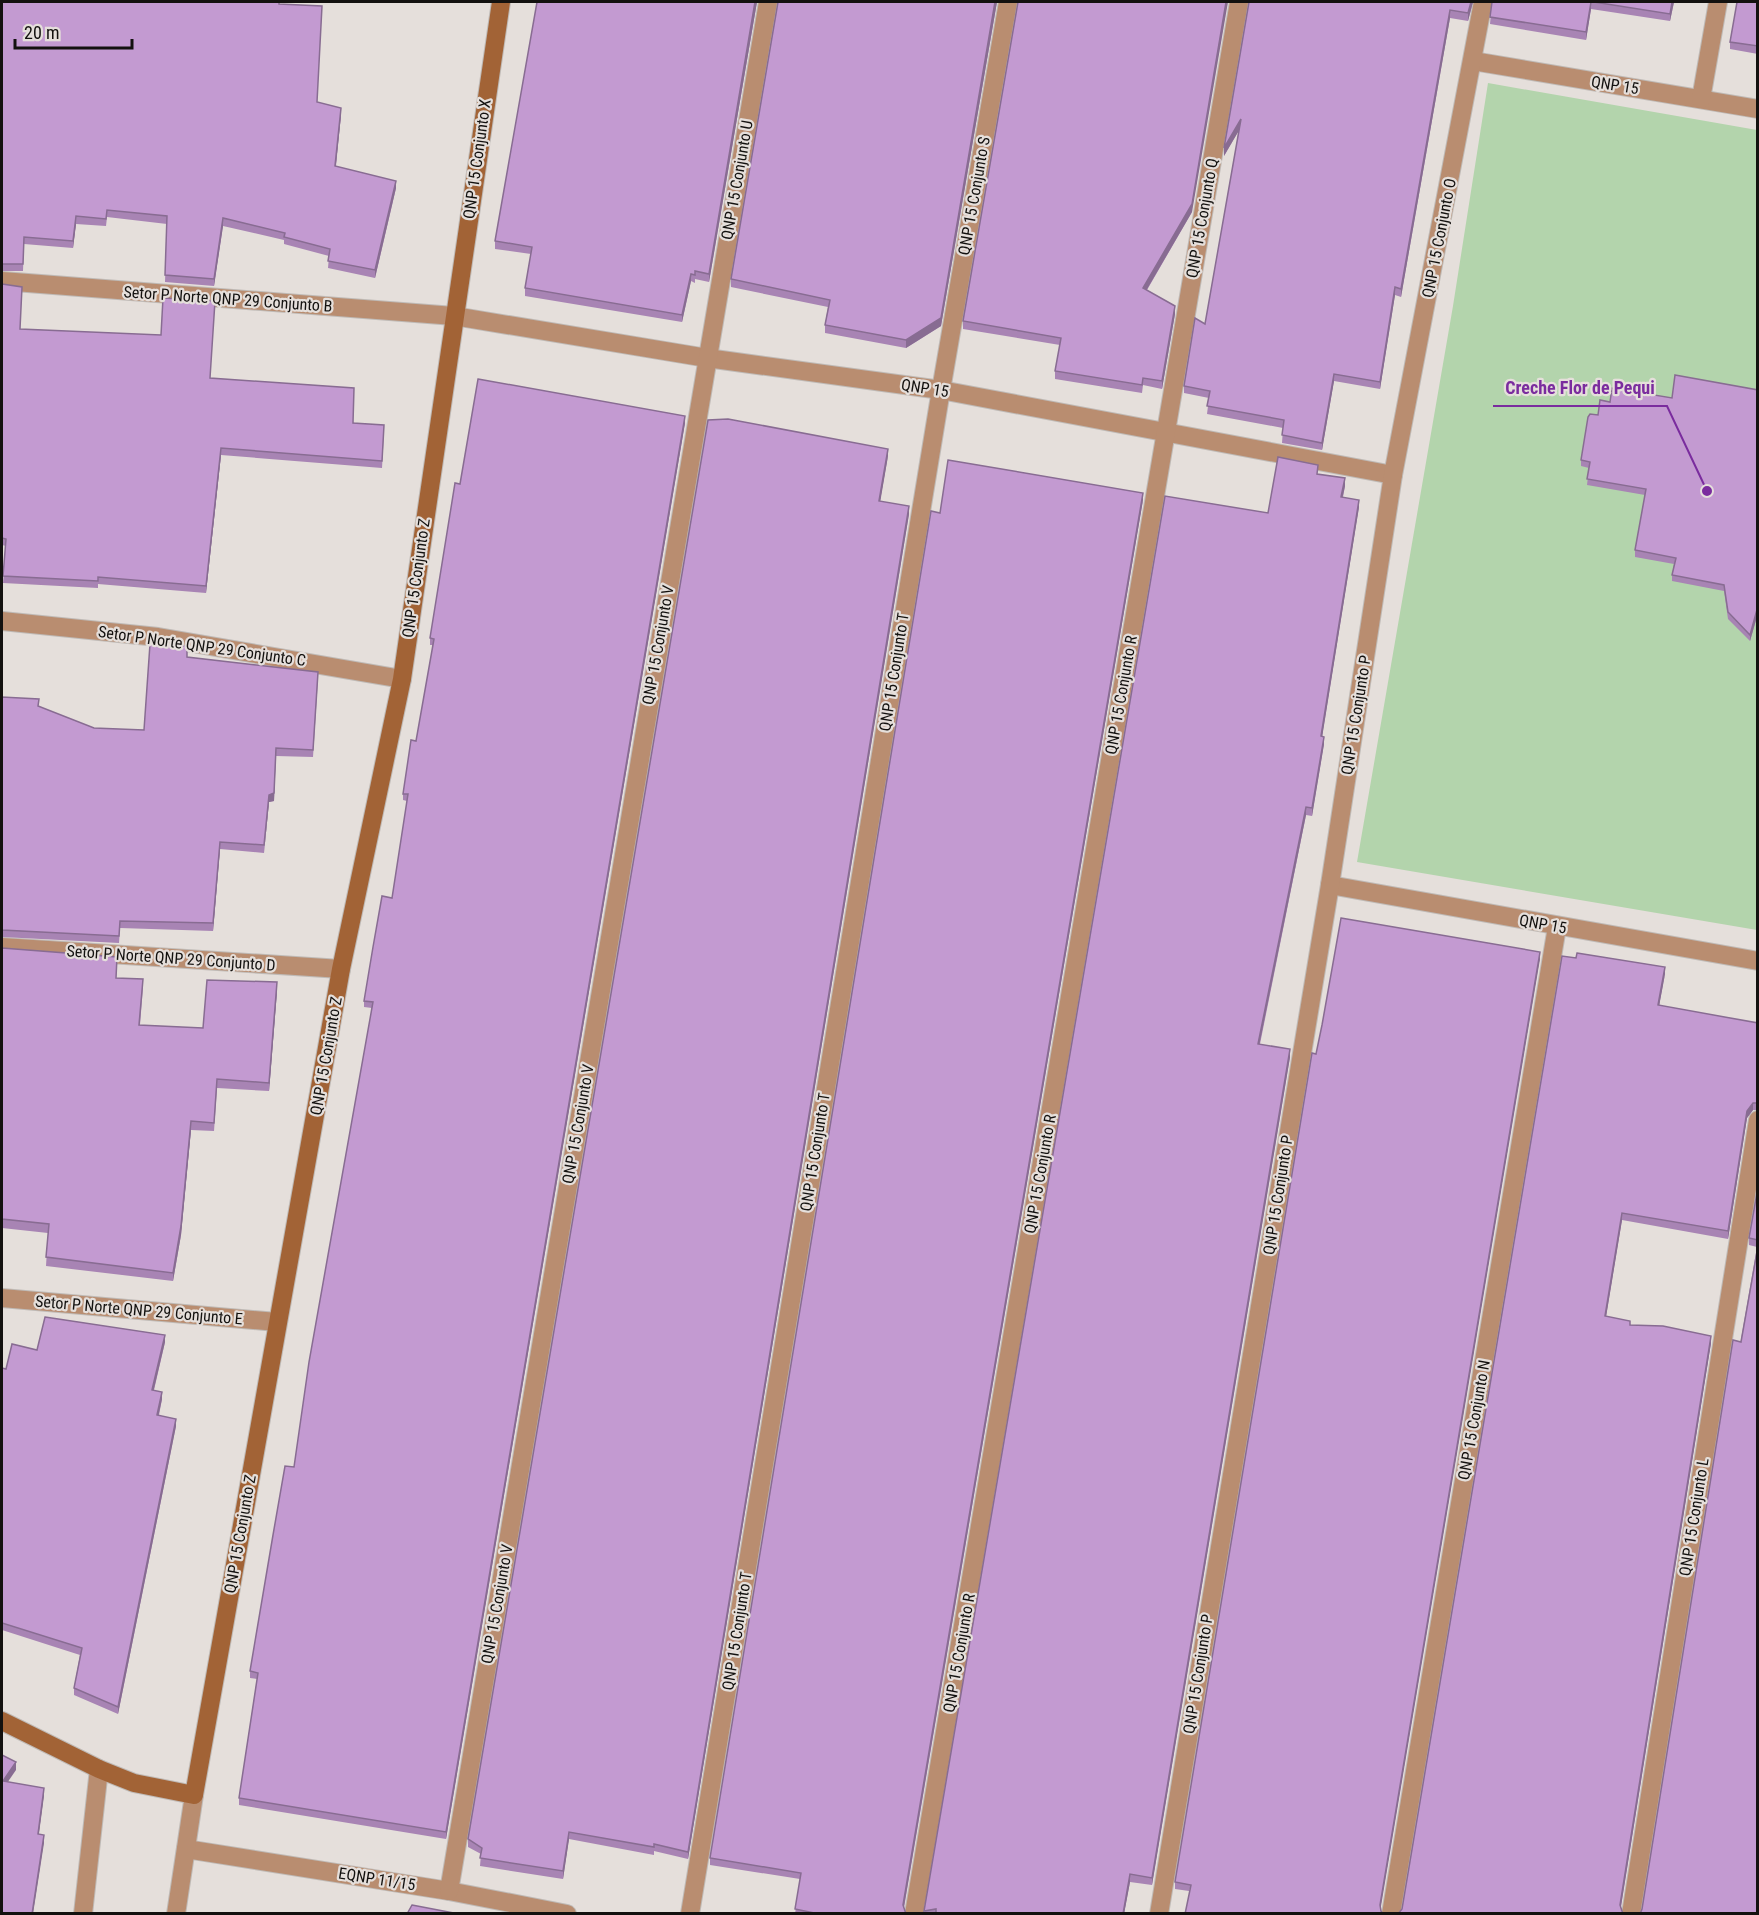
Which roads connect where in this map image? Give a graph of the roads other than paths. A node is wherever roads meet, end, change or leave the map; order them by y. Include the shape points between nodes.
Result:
1 (501, 2) edge
2 (768, 2) edge
3 (1008, 2) edge
4 (1239, 2) edge
5 (1483, 2) edge
6 (1718, 2) edge
7 (1473, 62) junction
8 (1701, 99) junction
9 (1758, 109) edge
10 (2, 281) edge
11 (454, 316) junction
12 (706, 358) junction
13 (941, 390) junction
14 (1166, 434) junction
15 (1393, 475) junction
16 (2, 621) edge
17 (402, 679) junction
18 (1329, 885) junction
19 (1557, 927) junction
20 (2, 947) edge
21 (1758, 961) edge
22 (341, 969) junction
23 (1758, 1120) edge
24 (2, 1298) edge
25 (277, 1322) junction
26 (2, 1721) edge
27 (99, 1769) junction
28 (194, 1795) junction
29 (186, 1849) junction
30 (449, 1891) junction
31 (83, 1914) edge
32 (176, 1914) edge
33 (567, 1914) edge
34 (690, 1914) edge
35 (914, 1914) edge
36 (1159, 1914) edge
37 (1391, 1914) edge
38 (1631, 1914) edge

1 - 11 street, QNP 15 Conjunto X
2 - 12 street, QNP 15 Conjunto U
3 - 13 street, QNP 15 Conjunto S
4 - 14 street, QNP 15 Conjunto Q
5 - 7 street, QNP 15 Conjunto O
6 - 8 street
7 - 8 street, QNP 15
7 - 15 street, QNP 15 Conjunto O
8 - 9 street, QNP 15
10 - 11 street, Setor P Norte QNP 29 Conjunto B
11 - 12 street, QNP 15
11 - 17 street, QNP 15 Conjunto Z
12 - 13 street, QNP 15
12 - 30 street, QNP 15 Conjunto V
13 - 14 street, QNP 15
13 - 34 street, QNP 15 Conjunto T
14 - 15 street, QNP 15
14 - 35 street, QNP 15 Conjunto R
15 - 18 street, QNP 15 Conjunto P
16 - 17 street, Setor P Norte QNP 29 Conjunto C via 158,637
17 - 22 street, QNP 15 Conjunto Z
18 - 19 street, QNP 15
18 - 36 street, QNP 15 Conjunto P
19 - 21 street, QNP 15
19 - 37 street, QNP 15 Conjunto N
20 - 22 street, Setor P Norte QNP 29 Conjunto D
22 - 25 street, QNP 15 Conjunto Z
23 - 38 street, QNP 15 Conjunto L
24 - 25 street, Setor P Norte QNP 29 Conjunto E
25 - 28 street, QNP 15 Conjunto Z
26 - 27 street
27 - 28 street via 134,1783
27 - 31 street
28 - 29 street
29 - 30 street, EQNP 11/15
29 - 32 street
30 - 33 street, EQNP 11/15

